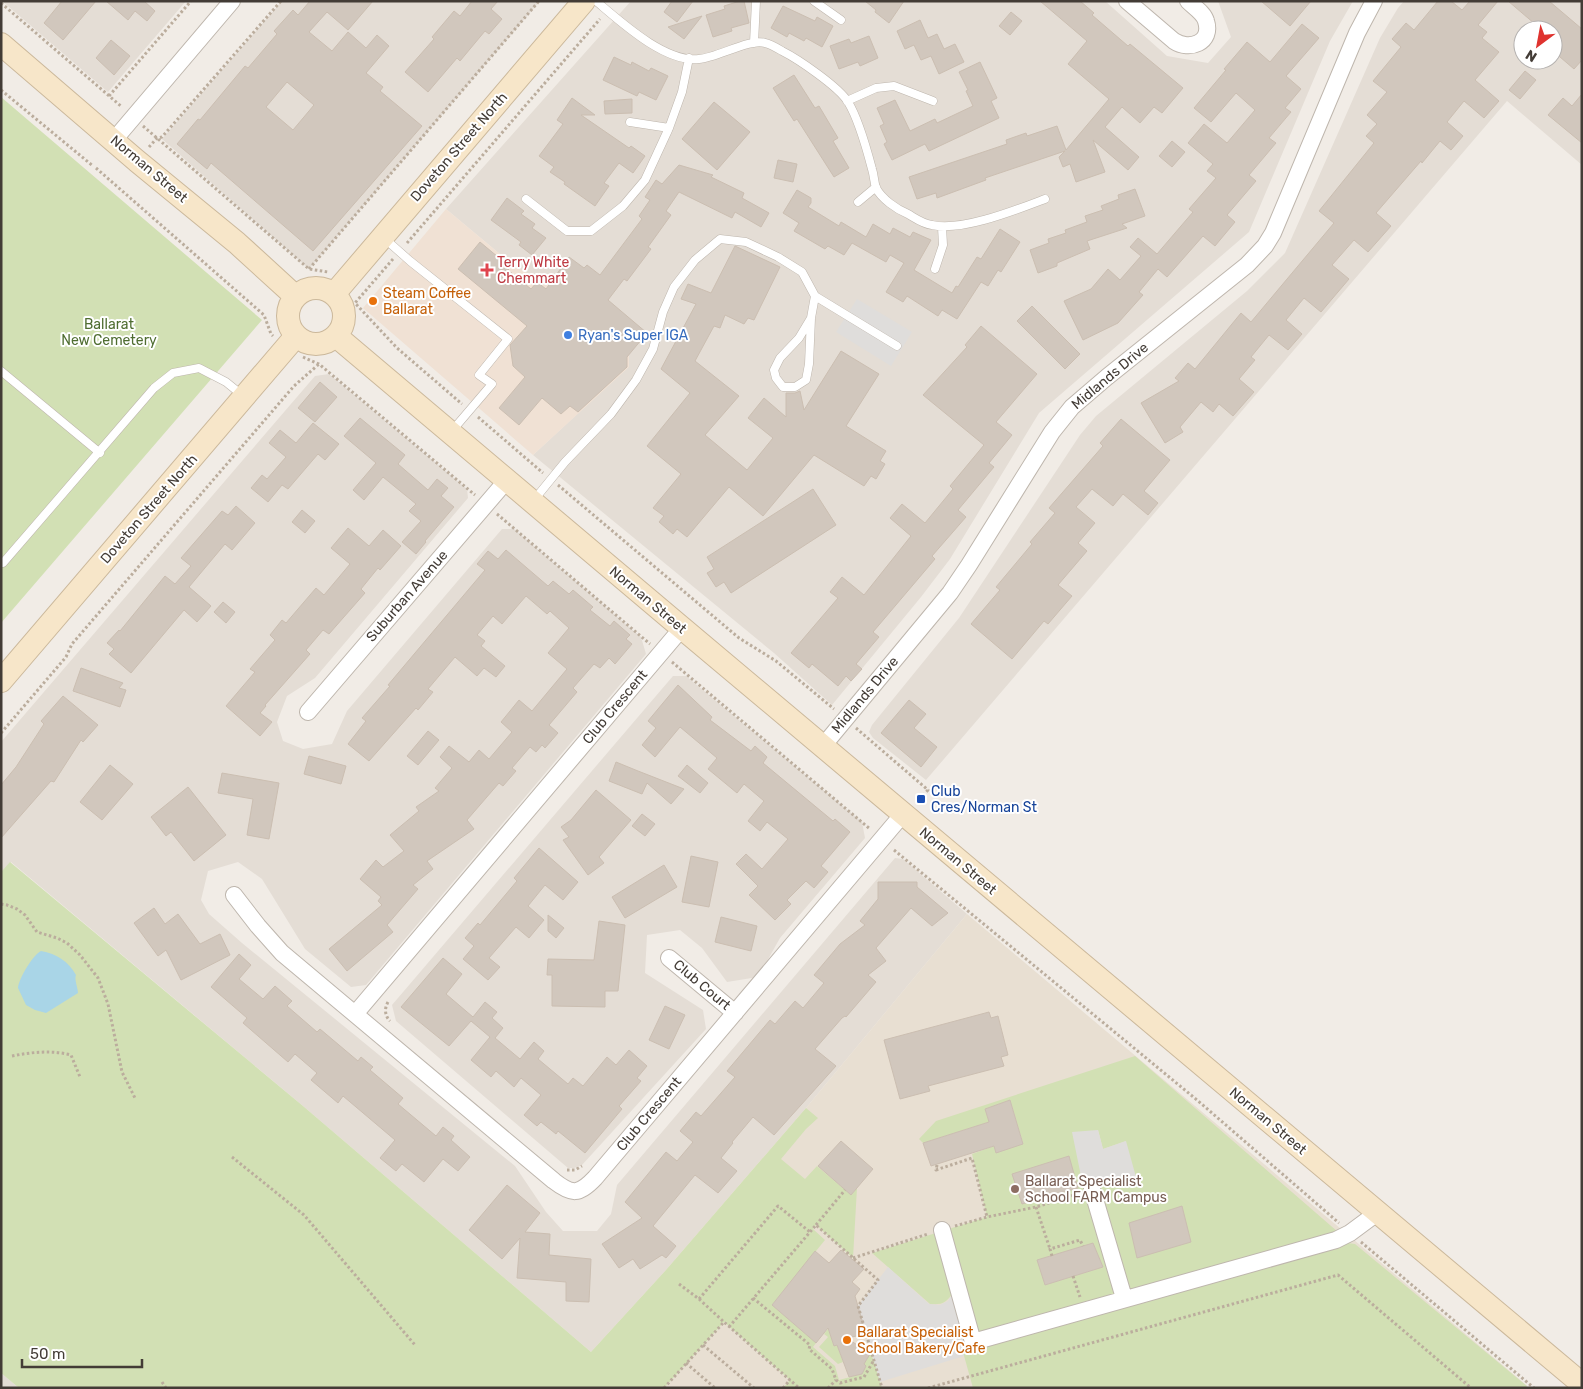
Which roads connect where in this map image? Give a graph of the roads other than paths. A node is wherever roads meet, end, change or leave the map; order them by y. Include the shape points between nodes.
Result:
1 (232, 1) edge
2 (584, 1) edge
3 (596, 1) edge
4 (756, 1) edge
5 (814, 1) edge
6 (1128, 1) edge
7 (1188, 1) edge
8 (1374, 1) edge
9 (841, 20) dead end
10 (754, 43) junction
11 (1, 44) edge
12 (689, 58) junction
13 (847, 101) junction
14 (933, 101) dead end
15 (630, 122) dead end
16 (669, 128) junction
17 (114, 140) junction
18 (876, 187) junction
19 (526, 199) dead end
20 (1045, 199) dead end
21 (858, 202) dead end
22 (942, 227) junction
23 (383, 236) junction
24 (935, 269) dead end
25 (347, 292) junction
26 (295, 296) junction
27 (815, 296) junction
28 (811, 318) junction
29 (336, 336) junction
30 (292, 341) junction
31 (897, 346) dead end
32 (1, 371) edge
33 (245, 397) junction
34 (450, 433) junction
35 (100, 453) junction
36 (507, 480) junction
37 (533, 502) junction
38 (1, 562) edge
39 (682, 628) junction
40 (1, 681) edge
41 (308, 712) dead end
42 (823, 746) junction
43 (902, 814) junction
44 (234, 895) dead end
45 (669, 958) dead end
46 (734, 1013) junction
47 (355, 1014) junction
48 (1092, 1189) road end
49 (1377, 1213) junction
50 (942, 1230) road end
51 (1124, 1298) junction
52 (1582, 1384) edge

1 - 17 street
2 - 23 main road, Doveton Street North
3 - 12 lane via 623,25 652,44 675,56
4 - 10 lane
5 - 9 lane
6 - 7 street via 1174,41 1194,46 1203,40 1207,27 1201,12
8 - 42 street, Midlands Drive via 1357,33 1265,246 1247,265 1072,407 1052,432 950,593
10 - 12 lane via 720,55 698,60
10 - 13 lane via 764,42 784,52 809,68
11 - 17 main road, Norman Street
12 - 16 lane via 682,92
13 - 14 lane via 876,88 894,86
13 - 18 lane via 865,146
15 - 16 lane
16 - 19 lane via 645,180 623,206 591,231 566,231
17 - 26 main road, Norman Street
18 - 21 lane
18 - 22 lane via 899,211
20 - 22 lane via 1001,216
22 - 24 lane via 943,244
23 - 25 main road, Doveton Street North
23 - 34 lane via 508,339 479,375 492,384
25 - 26 main road via 319,287
25 - 29 main road via 340,301 344,319
26 - 30 main road via 288,312
27 - 28 lane
27 - 31 lane
27 - 37 lane via 802,272 778,257 746,242 720,239 695,260 674,288 653,348 636,380 611,414 565,462
28 - 28 lane via 806,380 796,387 783,387 774,370
29 - 30 main road via 320,344
29 - 34 main road, Norman Street
30 - 33 main road, Doveton Street North
32 - 35 lane
33 - 35 lane via 226,382 199,368 173,373 154,388
33 - 40 main road, Doveton Street North
34 - 36 main road, Norman Street
35 - 38 lane
36 - 37 main road, Norman Street
36 - 41 street, Suburban Avenue
37 - 39 main road, Norman Street
39 - 42 main road, Norman Street
39 - 47 street, Club Crescent
42 - 43 main road, Norman Street
43 - 46 street, Club Crescent
43 - 49 main road, Norman Street
44 - 47 street, Club Crescent via 282,952
45 - 46 street, Club Court
46 - 47 street, Club Crescent via 595,1178 575,1192 554,1181
48 - 51 street
49 - 51 street via 1350,1233 1332,1241
49 - 52 main road, Norman Street
50 - 51 street via 973,1342

